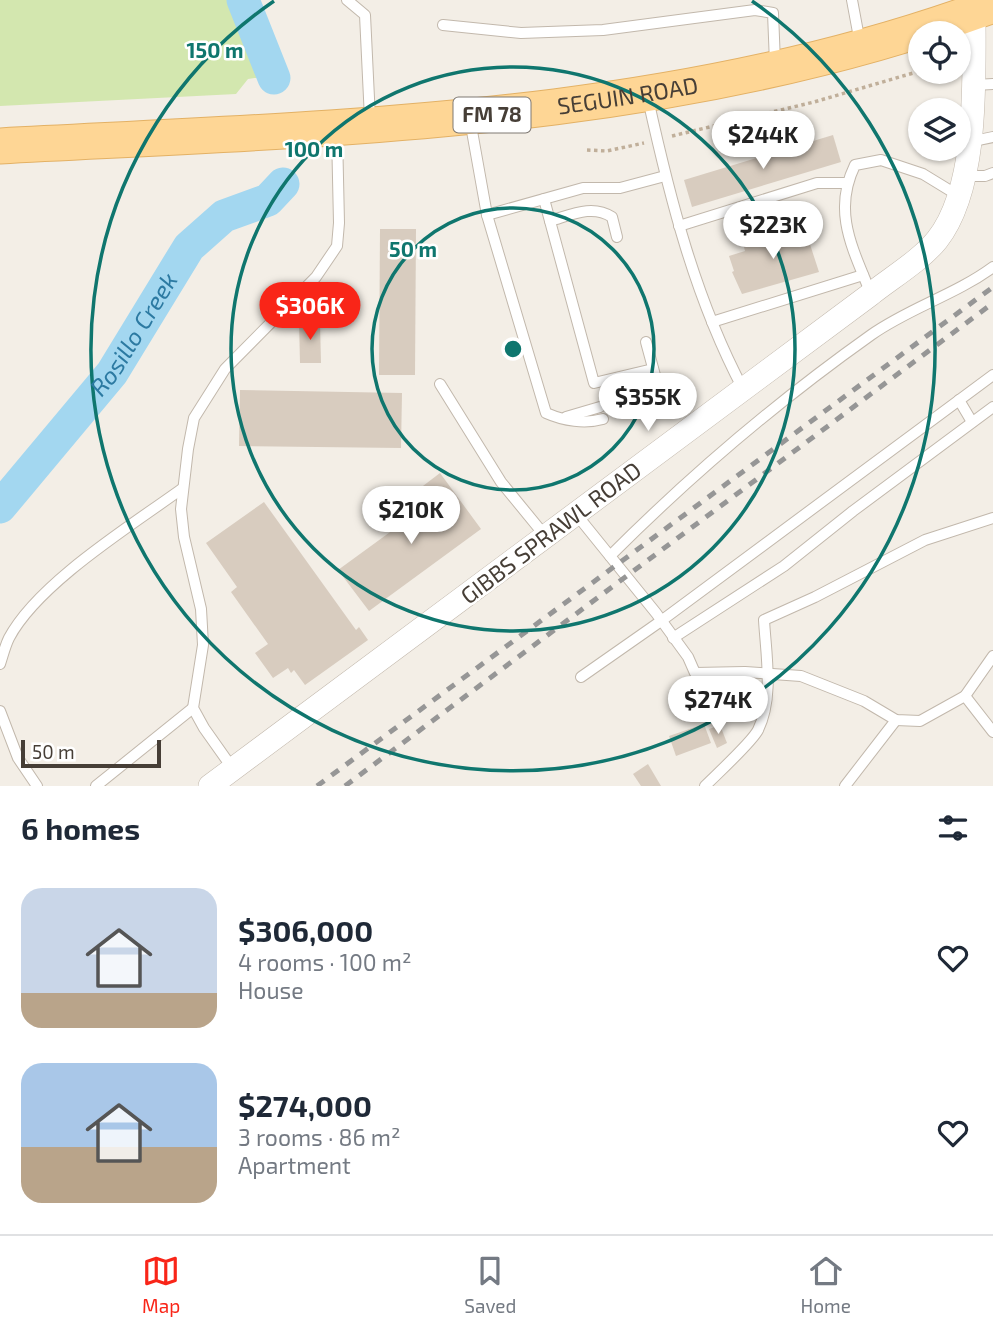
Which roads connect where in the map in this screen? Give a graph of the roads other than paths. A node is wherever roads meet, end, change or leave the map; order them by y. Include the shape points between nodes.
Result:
1 (347, 0) edge
2 (852, 0) edge
3 (983, 8) edge
4 (443, 25) dead end
5 (860, 46) junction
6 (775, 69) junction
7 (988, 86) edge
8 (646, 93) junction
9 (470, 117) junction
10 (354, 126) junction
11 (971, 136) edge
12 (993, 137) edge
13 (971, 142) edge
14 (0, 146) edge
15 (966, 161) edge
16 (993, 173) edge
17 (665, 176) junction
18 (846, 183) junction
19 (961, 186) junction
20 (544, 199) junction
21 (487, 215) junction
22 (550, 221) junction
23 (680, 226) junction
24 (617, 237) dead end
25 (993, 267) edge
26 (867, 284) junction
27 (712, 322) junction
28 (646, 342) dead end
29 (653, 369) junction
30 (993, 375) edge
31 (440, 384) dead end
32 (743, 389) junction
33 (644, 394) junction
34 (624, 400) dead end
35 (958, 400) junction
36 (600, 407) dead end
37 (993, 407) edge
38 (628, 413) dead end
39 (560, 419) junction
40 (603, 419) dead end
41 (972, 422) junction
42 (183, 488) junction
43 (576, 514) junction
44 (993, 518) edge
45 (546, 537) junction
46 (610, 556) junction
47 (661, 621) junction
48 (673, 638) junction
49 (993, 656) edge
50 (0, 664) edge
51 (767, 673) junction
52 (581, 677) dead end
53 (965, 696) junction
54 (193, 708) junction
55 (0, 711) edge
56 (896, 720) junction
57 (993, 732) edge
58 (233, 769) junction
59 (37, 786) edge
60 (96, 786) edge
61 (210, 786) edge
62 (705, 786) edge
63 (845, 786) edge

1 - 10 lane via 365,15
2 - 5 lane
3 - 5 main road, SEGUIN ROAD / FM 78
3 - 7 street, GIBBS SPRAWL ROAD
4 - 6 lane via 522,33 589,30 755,9 773,13
5 - 6 main road, SEGUIN ROAD / FM 78
6 - 8 main road, SEGUIN ROAD / FM 78
7 - 11 street, GIBBS SPRAWL ROAD
8 - 9 main road, SEGUIN ROAD / FM 78
8 - 17 lane
9 - 10 main road, SEGUIN ROAD / FM 78
9 - 21 lane
10 - 14 main road, SEGUIN ROAD / FM 78
10 - 42 lane via 337,246 316,277 225,369 194,418
12 - 13 lane
15 - 19 street, GIBBS SPRAWL ROAD
16 - 19 lane
17 - 20 lane via 620,188 583,188
17 - 23 lane
18 - 19 lane via 855,164 881,160
18 - 23 lane via 817,183
18 - 26 lane via 845,228
19 - 26 street, GIBBS SPRAWL ROAD via 951,220 935,242
20 - 21 lane
20 - 22 lane
21 - 39 lane via 546,413
22 - 24 lane via 591,209 603,211 612,217
22 - 29 lane via 594,383
23 - 27 lane
25 - 46 lane via 864,340 680,487
26 - 27 lane
26 - 32 street, GIBBS SPRAWL ROAD
27 - 32 lane
28 - 29 lane
29 - 33 lane via 659,390
30 - 35 lane
31 - 45 lane via 501,482
32 - 43 street, GIBBS SPRAWL ROAD
33 - 34 lane
33 - 38 lane via 641,407
35 - 41 lane
35 - 47 lane
36 - 39 lane
37 - 41 lane
39 - 40 lane
41 - 48 lane via 784,566
42 - 50 lane via 69,572 34,605 9,638
42 - 54 lane via 184,537 201,609 203,645
43 - 45 street, GIBBS SPRAWL ROAD
43 - 46 lane
44 - 51 lane via 925,540 764,620
45 - 58 street, GIBBS SPRAWL ROAD
46 - 47 lane
47 - 48 lane
47 - 52 lane
48 - 51 lane via 695,673
49 - 53 lane
51 - 56 lane via 800,676 864,701
51 - 62 lane via 766,704 758,732
53 - 56 lane via 920,721
53 - 57 lane
54 - 58 lane
54 - 60 lane
55 - 59 lane via 18,758
56 - 63 lane
58 - 61 street, GIBBS SPRAWL ROAD

